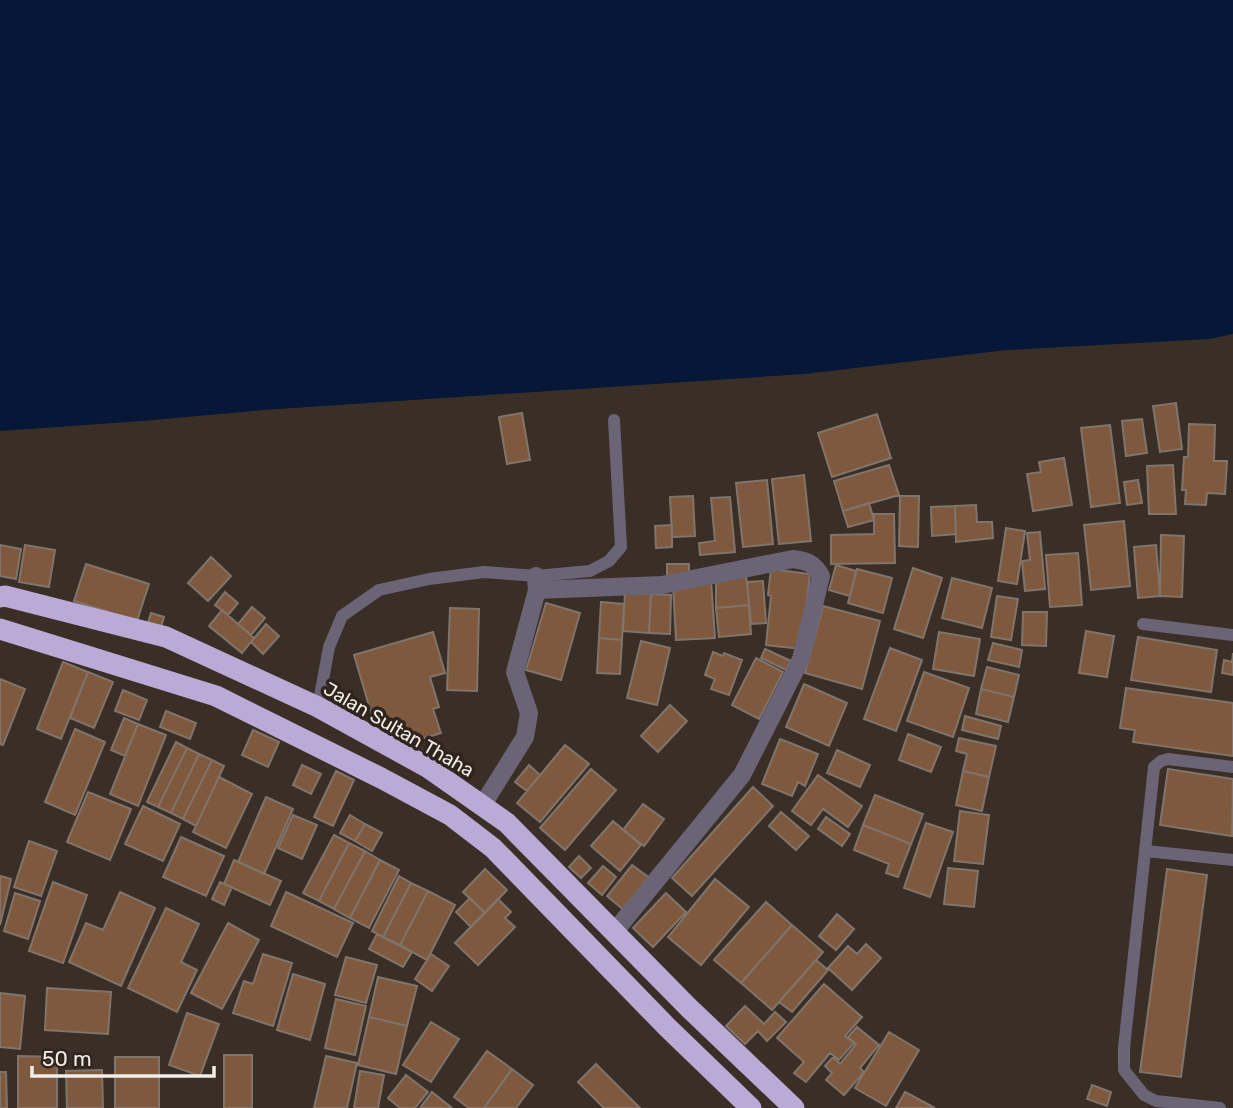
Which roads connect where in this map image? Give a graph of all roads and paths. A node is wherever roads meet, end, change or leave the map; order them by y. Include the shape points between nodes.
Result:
1 (614, 420) dead end
2 (537, 583) junction
3 (0, 597) edge
4 (1143, 624) dead end
5 (0, 629) edge
6 (1233, 635) edge
7 (318, 707) junction
8 (304, 740) junction
9 (1233, 766) edge
10 (482, 806) junction
11 (1146, 851) junction
12 (1233, 860) edge
13 (615, 931) junction
14 (688, 1007) junction
15 (667, 1027) junction
16 (751, 1108) edge
17 (794, 1108) edge
18 (1220, 1108) edge

1 - 2 lane via 621,547 609,561 590,571
2 - 7 lane via 484,572 379,590 342,616 329,647
2 - 10 street via 515,672 529,713 525,737
2 - 13 street via 662,585 793,559 816,566 821,576 802,659 742,775
3 - 7 highway, Jalan Sultan Thaha via 166,637
4 - 6 lane
5 - 8 highway via 216,696
7 - 8 highway
7 - 10 highway, Jalan Sultan Thaha via 427,767
8 - 15 highway via 450,815 493,848
9 - 11 lane via 1168,759 1157,764
10 - 13 highway, Jalan Sultan Thaha via 507,823
11 - 12 lane
11 - 18 lane via 1124,1070 1144,1095 1156,1101
13 - 14 highway, Jalan Sultan Thaha
14 - 15 highway
14 - 17 highway, Jalan Sultan Thaha
15 - 16 highway

